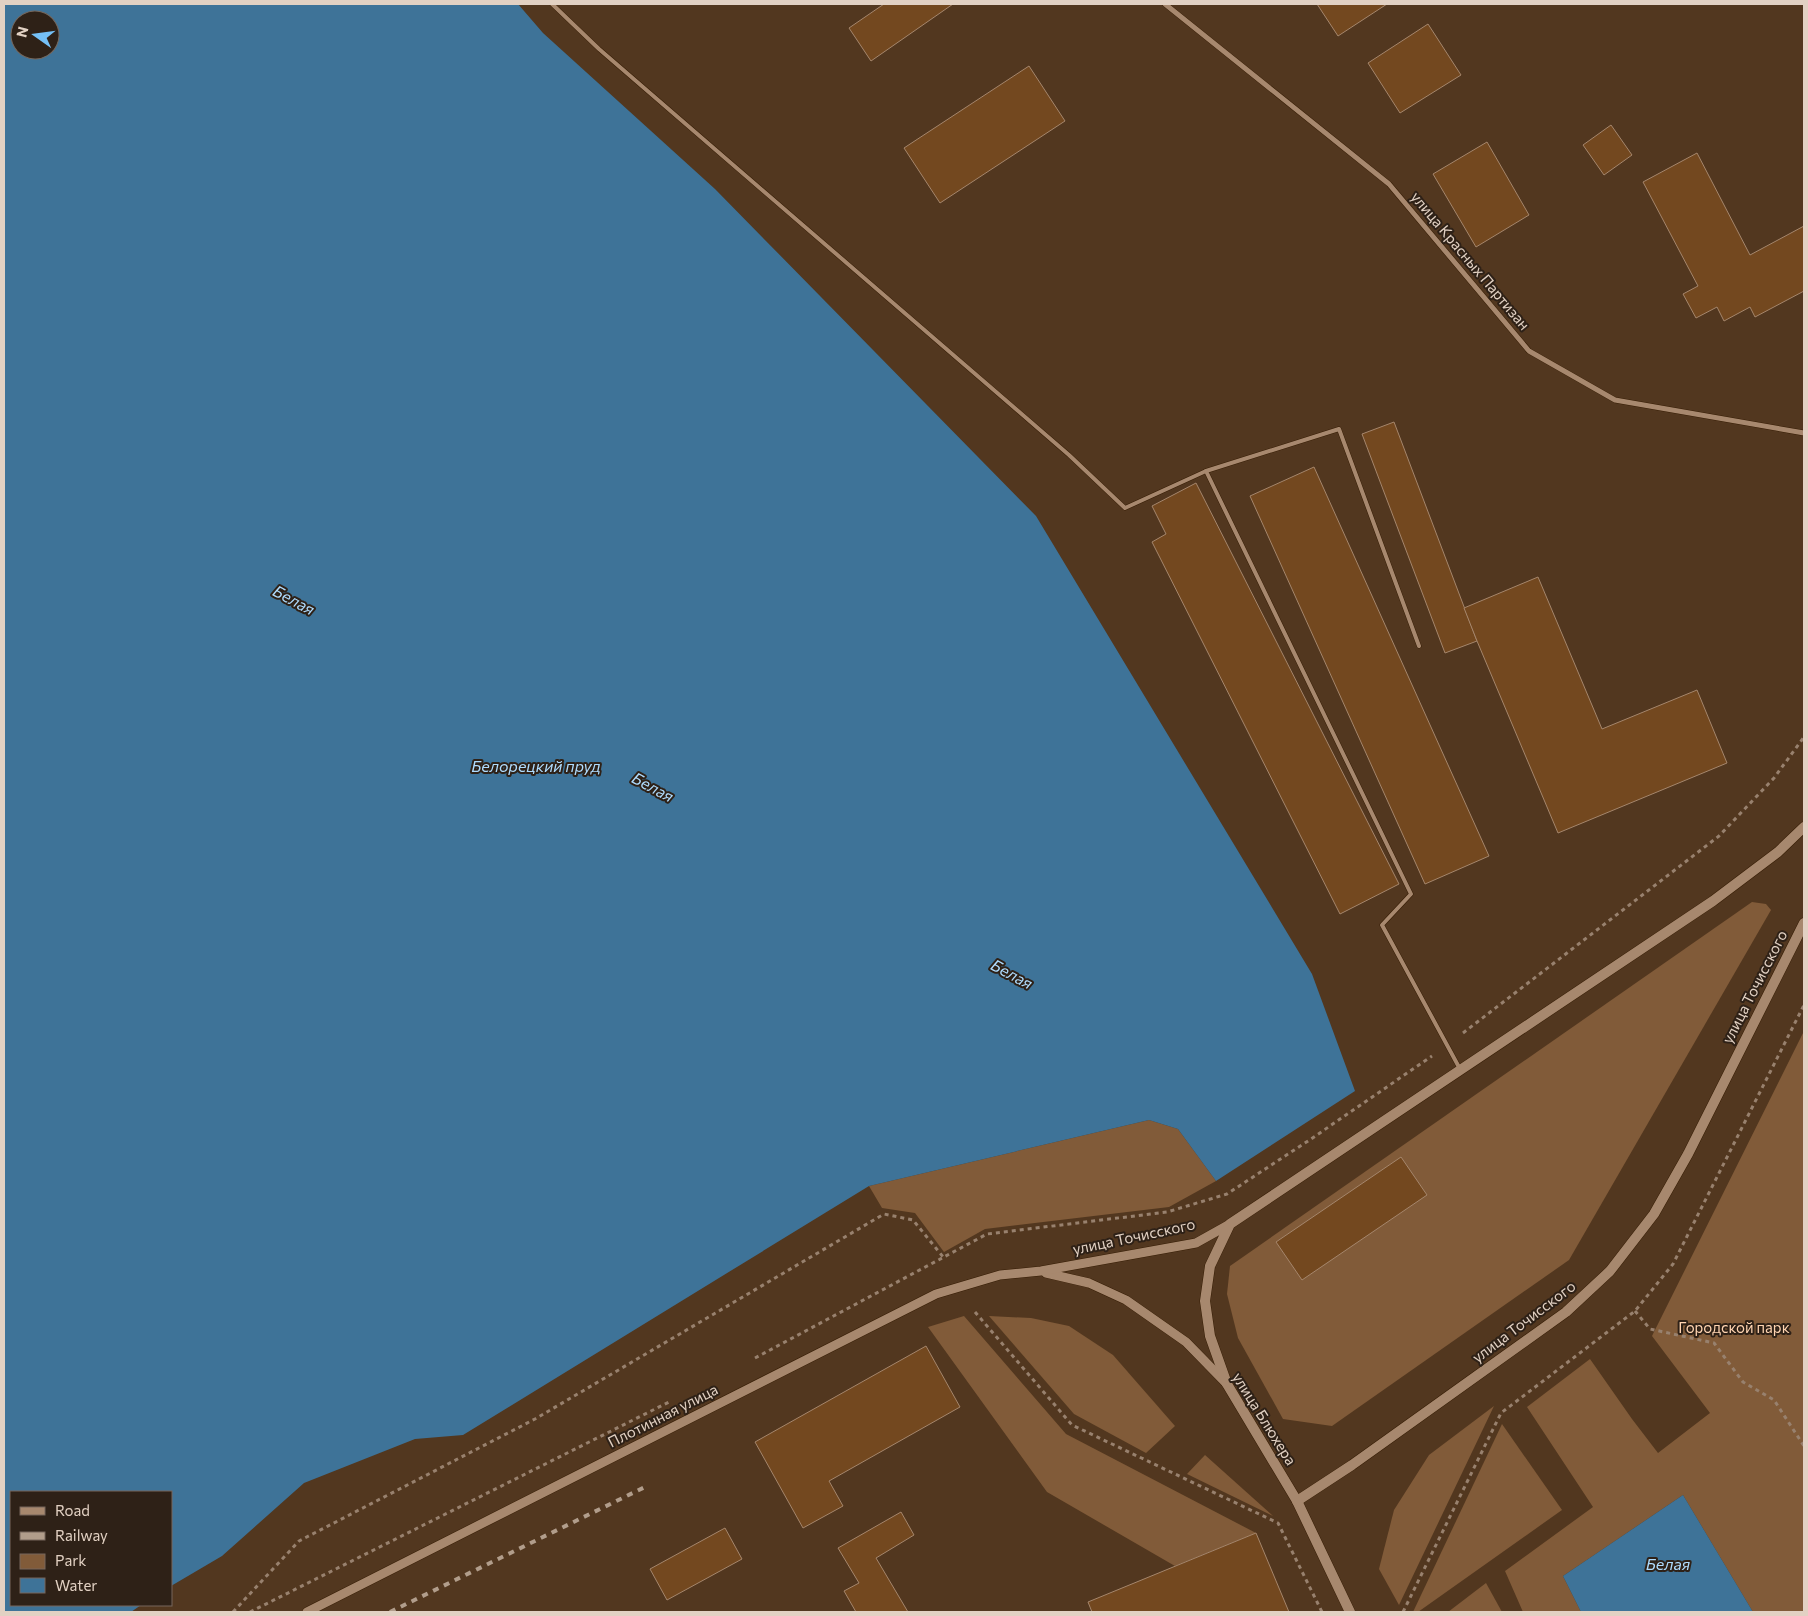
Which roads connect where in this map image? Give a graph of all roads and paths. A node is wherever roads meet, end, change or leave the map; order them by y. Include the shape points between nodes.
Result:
1 (552, 4) edge
2 (1165, 4) edge
3 (1804, 433) edge
4 (1206, 471) junction
5 (1419, 646) dead end
6 (1804, 736) edge
7 (1804, 827) edge
8 (1804, 923) edge
9 (1447, 1046) junction
10 (1460, 1069) junction
11 (1311, 1139) dead end
12 (1230, 1224) junction
13 (944, 1258) dead end
14 (1041, 1271) junction
15 (1635, 1311) dead end
16 (975, 1312) dead end
17 (1227, 1384) junction
18 (1502, 1413) dead end
19 (1804, 1446) edge
20 (1297, 1501) junction
21 (233, 1612) edge
22 (307, 1612) edge
23 (1322, 1612) edge
24 (1350, 1612) edge
25 (1403, 1612) edge

1 - 4 lane via 1069,455 1125,508
2 - 3 street, улица Красных Партизан via 1389,184 1529,352 1615,400
4 - 5 lane via 1339,429
4 - 9 lane via 1411,894 1382,925
6 - 9 path via 1774,778 1719,836
7 - 10 main road, улица Точисского via 1778,852 1713,900
8 - 20 main road, улица Точисского via 1688,1154 1654,1214 1610,1271 1566,1312
9 - 10 lane
9 - 11 path
10 - 12 main road, улица Точисского
12 - 14 street, улица Точисского via 1196,1243
12 - 17 main road via 1210,1266 1205,1301 1210,1336
13 - 21 path via 913,1220 884,1214 535,1419 299,1542
14 - 17 street, улица Блюхера via 1089,1283 1126,1300 1186,1342
14 - 22 street, Плотинная улица via 1000,1276 936,1294
15 - 19 path via 1650,1329 1714,1343 1742,1382 1774,1400
16 - 23 path via 1072,1425 1278,1523
17 - 20 main road, улица Блюхера
18 - 25 path
20 - 24 main road, улица Блюхера

